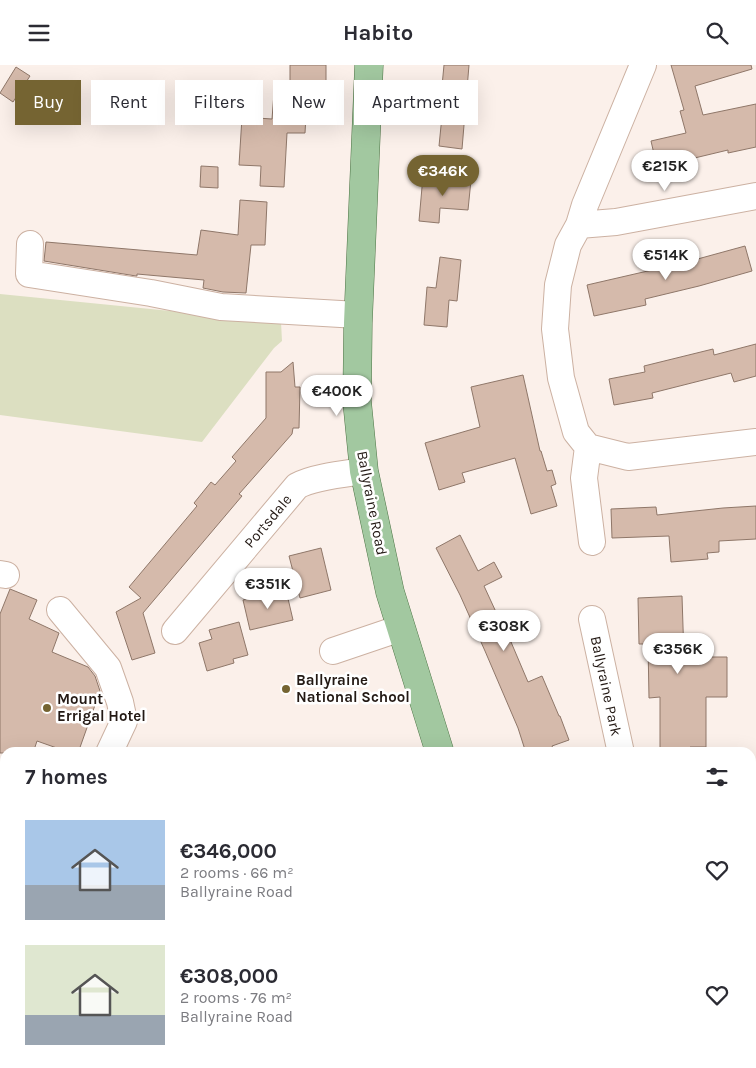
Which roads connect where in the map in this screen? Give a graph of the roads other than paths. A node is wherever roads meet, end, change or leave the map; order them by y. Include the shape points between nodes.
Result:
1 (369, 65) edge
2 (643, 65) edge
3 (756, 196) edge
4 (579, 225) junction
5 (30, 244) dead end
6 (358, 315) junction
7 (756, 442) edge
8 (588, 447) junction
9 (364, 471) junction
10 (592, 542) dead end
11 (60, 610) dead end
12 (592, 619) dead end
13 (401, 628) junction
14 (175, 631) dead end
15 (333, 651) dead end
16 (112, 747) edge
17 (438, 747) edge
18 (620, 747) edge

1 - 6 main road, Ballyraine Road
2 - 4 street
3 - 4 street via 616,223
4 - 8 street via 568,245 558,285 555,329 561,378 576,432
5 - 6 street via 29,274 221,307
6 - 9 main road, Ballyraine Road via 357,401
7 - 8 street via 628,457
8 - 10 street via 584,478
9 - 13 main road, Ballyraine Road
9 - 14 street, Portsdale via 297,486
11 - 16 street via 108,668 124,721
12 - 18 street, Ballyraine Park
13 - 15 street
13 - 17 main road, Ballyraine Road

